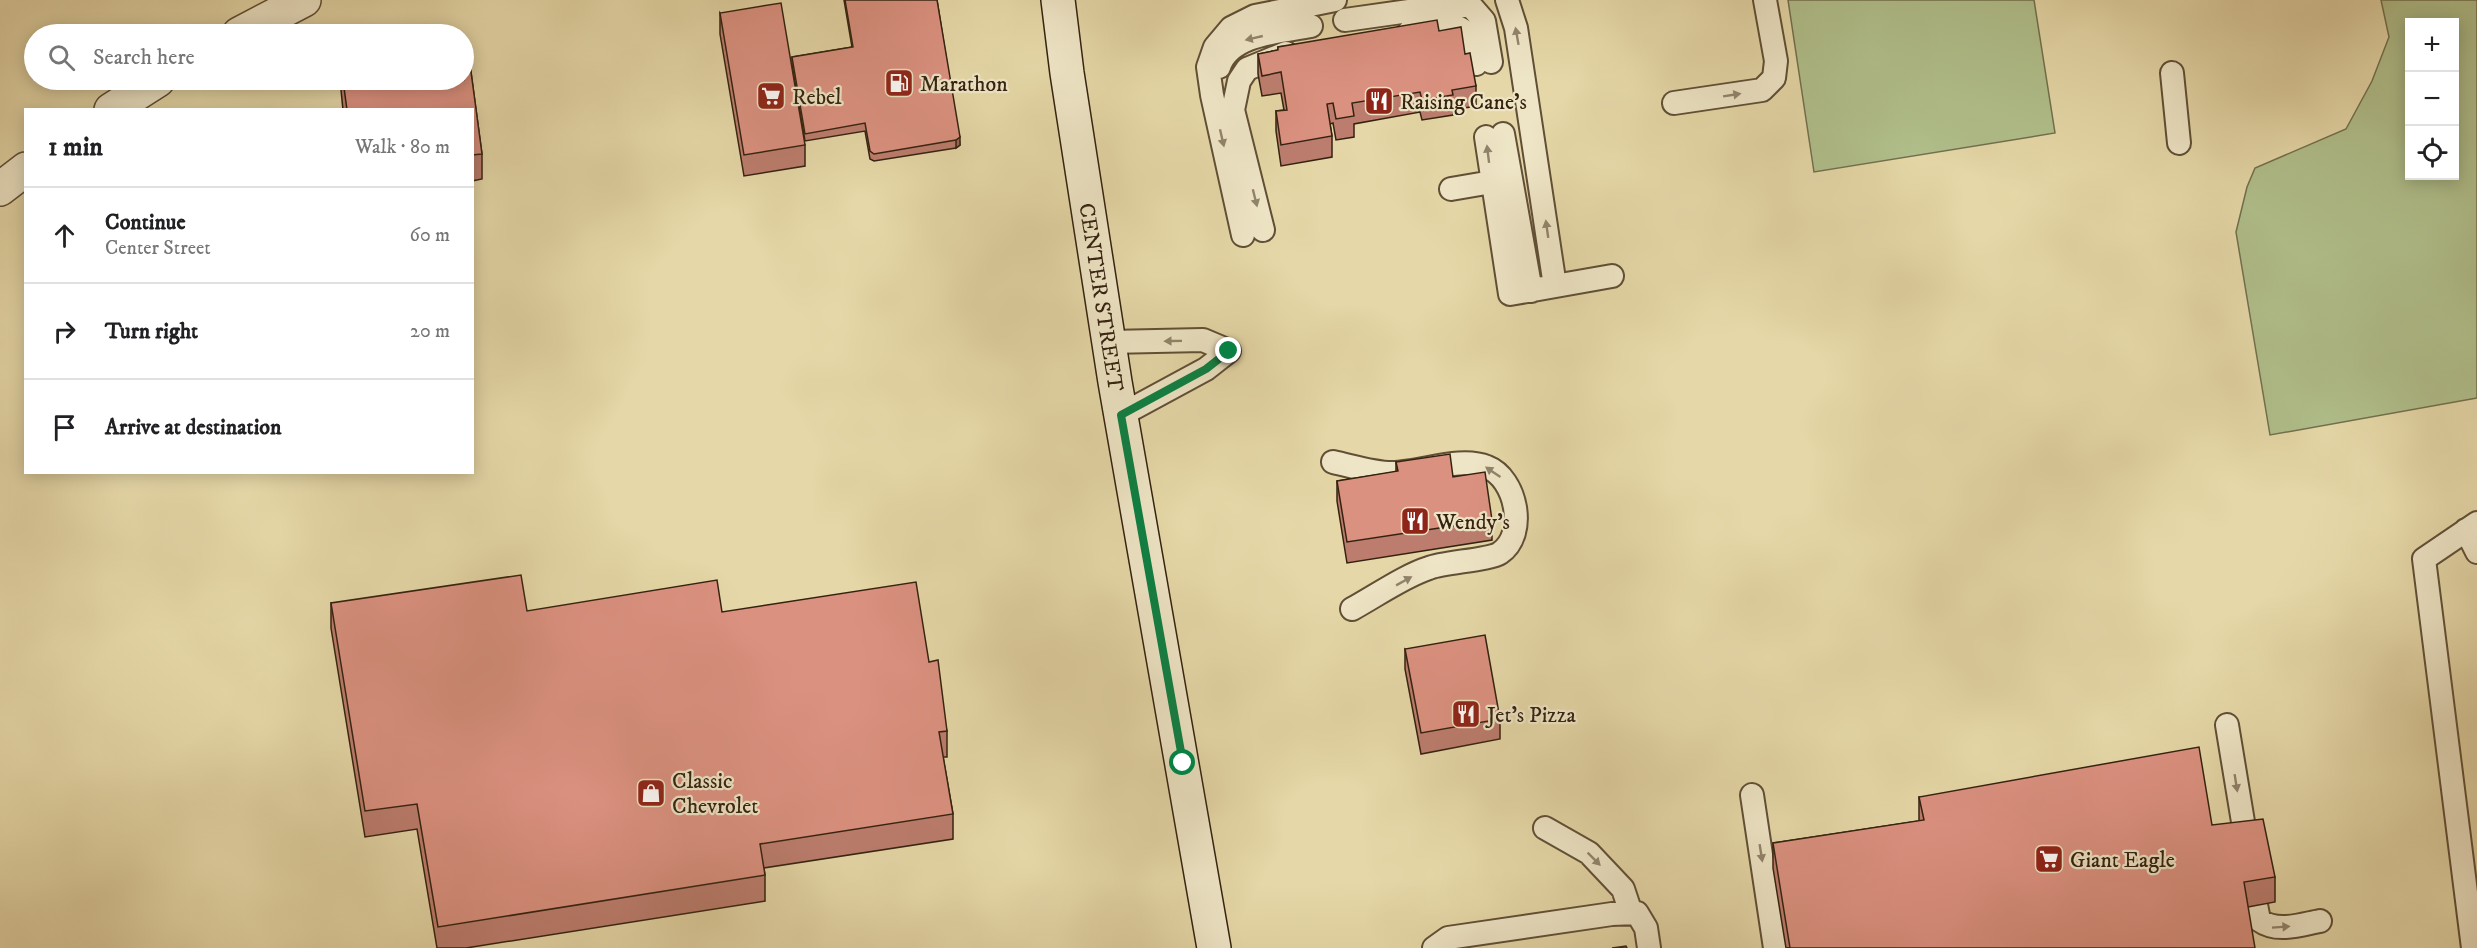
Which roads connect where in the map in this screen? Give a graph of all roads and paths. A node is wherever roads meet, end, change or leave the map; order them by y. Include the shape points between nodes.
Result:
1 (304, 0) edge
2 (1058, 0) edge
3 (1335, 0) edge
4 (1507, 0) edge
5 (1765, 0) edge
6 (1345, 20) dead end
7 (258, 24) edge
8 (1311, 26) dead end
9 (1384, 37) edge
10 (1305, 49) edge
11 (2172, 73) dead end
12 (142, 90) edge
13 (1674, 104) dead end
14 (114, 108) edge
15 (1233, 110) junction
16 (2179, 143) dead end
17 (24, 171) edge
18 (1492, 182) junction
19 (0, 189) edge
20 (1451, 189) dead end
21 (1612, 276) dead end
22 (1555, 286) junction
23 (1520, 293) junction
24 (1109, 342) junction
25 (1121, 415) junction
26 (1333, 462) dead end
27 (2471, 527) edge
28 (2477, 552) edge
29 (1352, 609) dead end
30 (2227, 725) dead end
31 (1752, 795) dead end
32 (1545, 828) dead end
33 (2247, 846) edge
34 (2256, 905) edge
35 (1631, 913) junction
36 (2320, 921) dead end
37 (1214, 948) edge
38 (1434, 948) edge
39 (1649, 948) edge
40 (1776, 948) edge
41 (2474, 948) edge

1 - 7 main road
2 - 24 main road, CENTER STREET
3 - 15 lane via 1255,16 1231,28 1215,47 1208,67 1212,95 1253,232
22 -> 4 lane via 1516,28
13 -> 5 lane via 1762,90 1774,78 1776,61
6 - 9 lane via 1471,6 1484,21 1483,63 1466,31 1453,25
8 -> 15 lane via 1242,41 1222,58 1216,74 1218,86
10 - 15 lane via 1278,54 1247,69 1239,81
11 - 16 lane
12 - 14 main road
17 - 19 main road
18 - 20 lane
18 - 23 lane
18 -> 23 lane via 1494,136
21 - 22 lane
22 - 23 lane
24 - 25 main road, CENTER STREET
25 -> 24 lane via 1206,369 1229,351 1203,340
25 - 37 main road, CENTER STREET
29 -> 26 lane via 1428,568 1500,553 1511,539 1516,522 1513,498 1503,480 1488,467 1470,464 1391,474
27 - 28 lane
27 - 41 lane via 2424,559
30 -> 33 lane
31 -> 40 lane
32 -> 35 lane via 1589,853 1623,889
34 -> 36 lane via 2259,920 2269,927
35 - 38 lane via 1448,938
35 - 39 lane via 1637,913 1646,928

